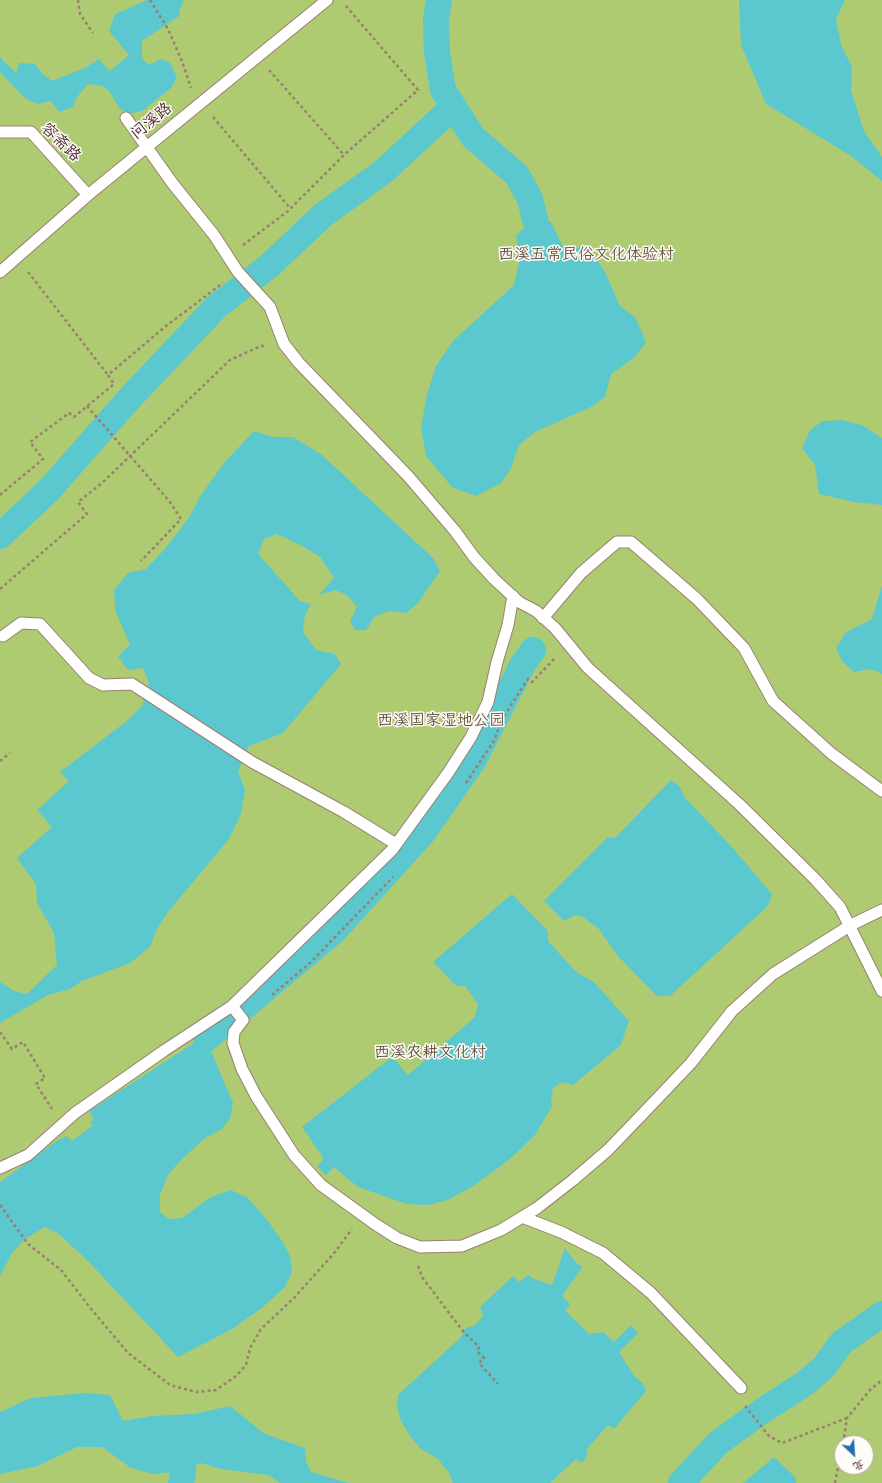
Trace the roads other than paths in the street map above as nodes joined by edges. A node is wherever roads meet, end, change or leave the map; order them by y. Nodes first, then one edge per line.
1 (327, 0) edge
2 (126, 118) dead end
3 (0, 132) edge
4 (146, 148) junction
5 (88, 195) junction
6 (0, 272) edge
7 (513, 596) junction
8 (543, 618) junction
9 (3, 636) dead end
10 (882, 791) edge
11 (396, 844) junction
12 (882, 910) edge
13 (850, 925) junction
14 (882, 991) edge
15 (232, 1006) junction
16 (0, 1168) edge
17 (522, 1217) junction
18 (741, 1388) dead end

1 - 4 lane, 问溪路
2 - 4 lane
3 - 5 lane, 容斋路
4 - 5 lane, 问溪路
4 - 7 lane
5 - 6 lane, 问溪路
7 - 8 lane
7 - 11 lane
8 - 10 lane
8 - 13 lane
9 - 11 lane
11 - 15 lane
12 - 13 lane
13 - 14 lane
13 - 17 lane
15 - 16 lane
15 - 17 lane
17 - 18 lane

